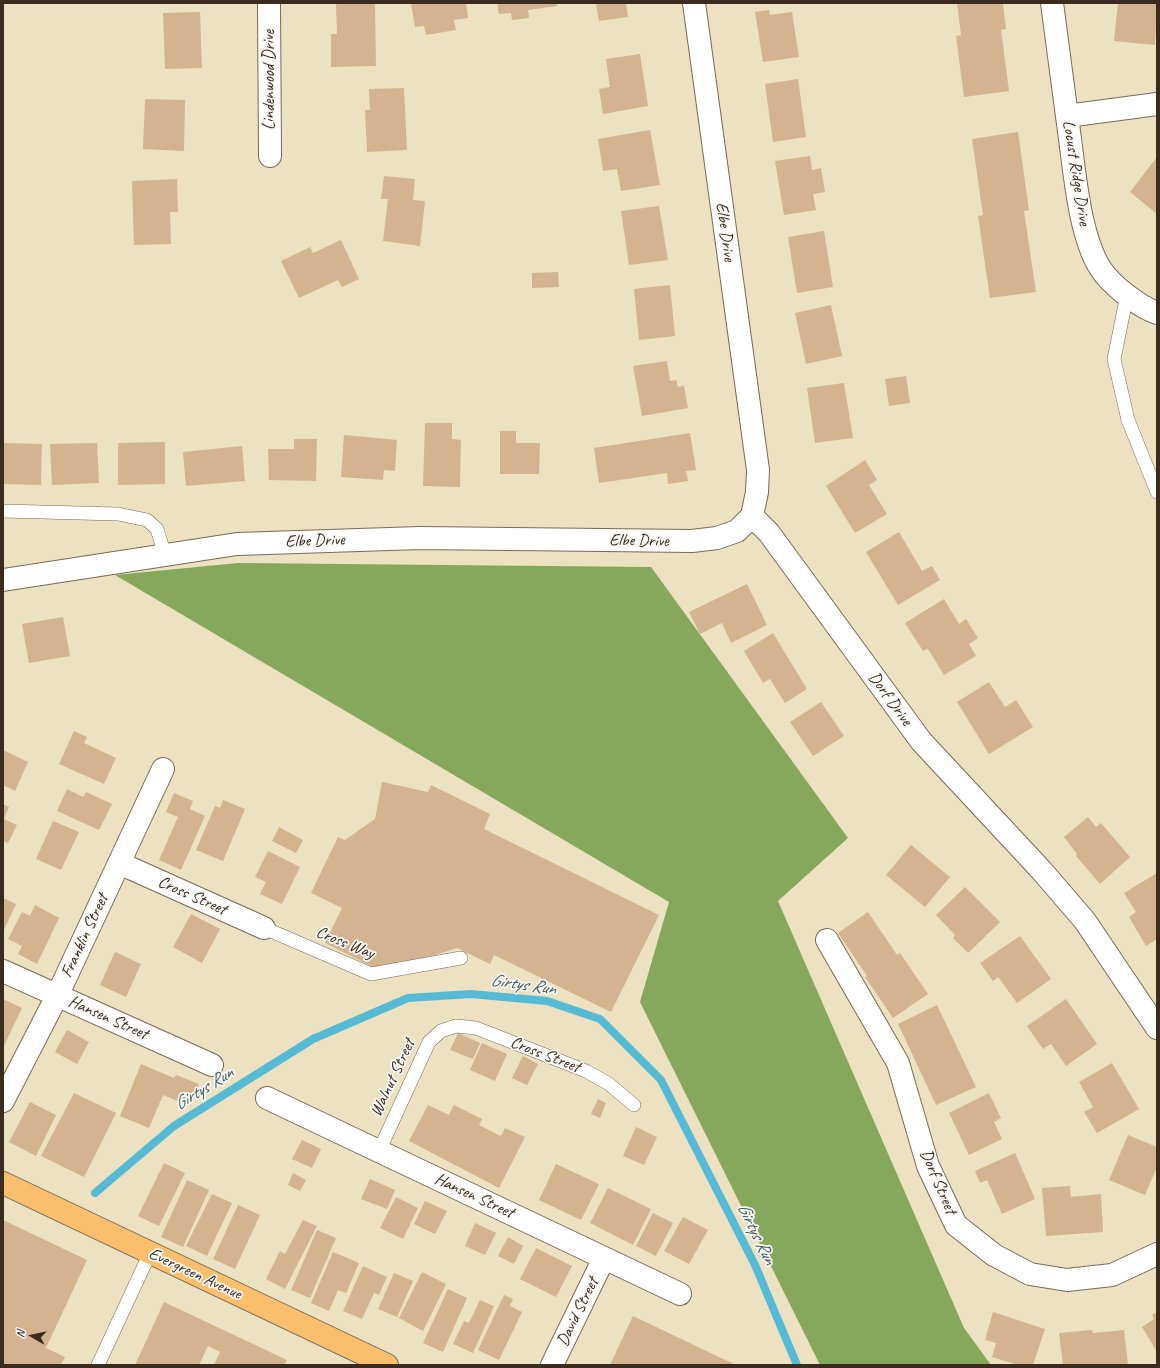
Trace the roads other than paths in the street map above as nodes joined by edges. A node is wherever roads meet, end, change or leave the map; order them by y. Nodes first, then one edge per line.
1 (269, 3) edge
2 (694, 3) edge
3 (1052, 3) edge
4 (1157, 104) edge
5 (1067, 116) junction
6 (270, 156) dead end
7 (1127, 295) junction
8 (1157, 313) edge
9 (1157, 492) edge
10 (3, 511) edge
11 (752, 516) junction
12 (165, 555) junction
13 (3, 580) edge
14 (163, 769) dead end
15 (119, 863) junction
16 (264, 928) joint
17 (827, 940) dead end
18 (461, 958) dead end
19 (3, 971) edge
20 (57, 996) junction
21 (1157, 1028) edge
22 (448, 1029) joint
23 (212, 1065) dead end
24 (267, 1098) dead end
25 (3, 1101) edge
26 (634, 1105) dead end
27 (379, 1151) junction
28 (3, 1183) edge
29 (150, 1253) junction
30 (1157, 1254) edge
31 (604, 1258) junction
32 (680, 1294) dead end
33 (98, 1365) edge
34 (387, 1365) edge
35 (553, 1365) edge

1 - 6 street, Lindenwood Drive
2 - 11 street, Elbe Drive
3 - 5 street, Locust Ridge Drive
4 - 5 street
5 - 7 street, Locust Ridge Drive
7 - 8 street, Locust Ridge Drive
7 - 9 lane
10 - 12 lane
11 - 12 street, Elbe Drive
11 - 21 street, Dorf Drive
12 - 13 street, Elbe Drive
14 - 15 street, Franklin Street
15 - 16 street, Cross Street
15 - 20 street, Franklin Street
16 - 18 lane, Cross Way
17 - 30 street, Dorf Street
19 - 20 street, Hansen Street
20 - 23 street, Hansen Street
20 - 25 street, Franklin Street
22 - 26 lane, Cross Street
22 - 27 lane, Walnut Street
24 - 27 street, Hansen Street
27 - 31 street, Hansen Street
28 - 29 main road, Evergreen Avenue
29 - 33 lane
29 - 34 main road, Evergreen Avenue
31 - 32 street, Hansen Street
31 - 35 street, David Street

